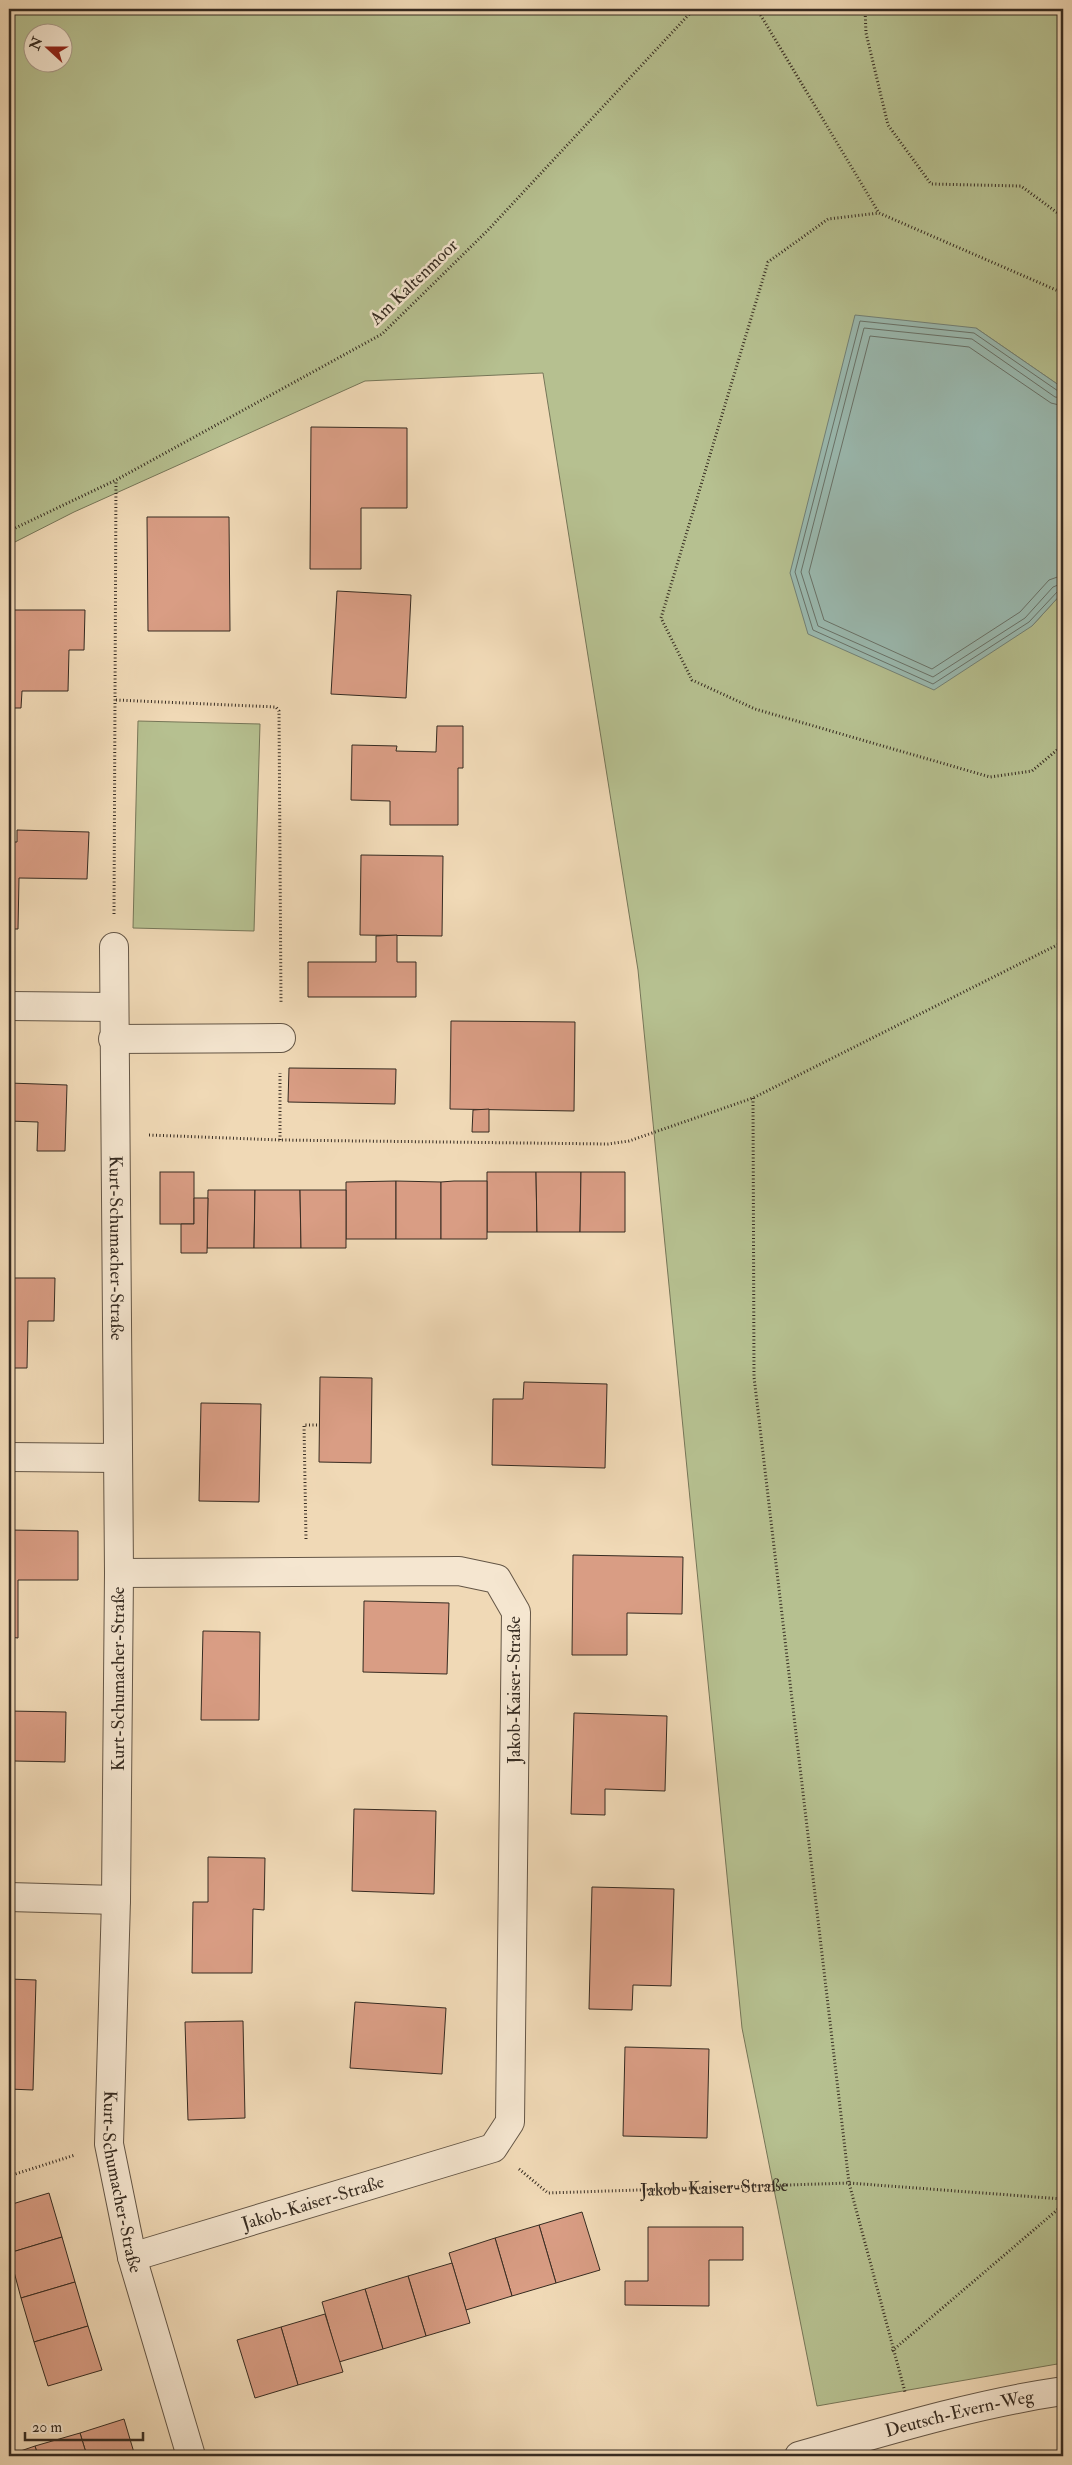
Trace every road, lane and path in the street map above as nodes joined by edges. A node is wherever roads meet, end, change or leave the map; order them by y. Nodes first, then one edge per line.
1 (694, 9) edge
2 (757, 9) edge
3 (865, 9) edge
4 (1047, 9) edge
5 (1063, 16) edge
6 (879, 213) junction
7 (1063, 218) edge
8 (1063, 293) edge
9 (116, 480) junction
10 (9, 531) edge
11 (116, 700) junction
12 (1063, 745) edge
13 (1063, 942) edge
14 (114, 947) joint
15 (9, 1006) edge
16 (114, 1007) junction
17 (113, 1038) junction
18 (281, 1038) junction
19 (754, 1098) junction
20 (116, 1134) junction
21 (280, 1140) junction
22 (319, 1425) dead end
23 (9, 1457) edge
24 (118, 1458) junction
25 (306, 1572) junction
26 (119, 1573) junction
27 (9, 1898) edge
28 (116, 1900) junction
29 (109, 2144) junction
30 (493, 2148) junction
31 (9, 2176) edge
32 (849, 2183) junction
33 (1063, 2198) edge
34 (1063, 2205) edge
35 (132, 2257) junction
36 (892, 2351) junction
37 (1063, 2391) edge
38 (914, 2423) junction
39 (191, 2456) edge
40 (799, 2456) edge

1 - 9 path, Am Kaltenmoor
2 - 6 path
3 - 7 path
4 - 5 path
6 - 8 path
6 - 12 path
9 - 10 path, Am Kaltenmoor
9 - 11 path
11 - 14 path
11 - 18 path
13 - 19 path
14 - 16 street, Kurt-Schumacher-Straße
15 - 16 street
16 - 17 street, Kurt-Schumacher-Straße
17 - 18 street
17 - 20 street, Kurt-Schumacher-Straße
18 - 21 path
19 - 21 path
19 - 32 path
20 - 21 path
20 - 24 street, Kurt-Schumacher-Straße
22 - 25 path
23 - 24 street
24 - 26 street, Kurt-Schumacher-Straße
25 - 26 street, Jakob-Kaiser-Straße
25 - 30 street, Jakob-Kaiser-Straße
26 - 28 street, Kurt-Schumacher-Straße
27 - 28 street
28 - 29 street, Kurt-Schumacher-Straße
29 - 31 path
29 - 35 street, Kurt-Schumacher-Straße
30 - 32 path, Jakob-Kaiser-Straße
30 - 35 street, Jakob-Kaiser-Straße
32 - 33 path, Jakob-Kaiser-Straße
32 - 36 path
34 - 36 path
35 - 39 street, Kurt-Schumacher-Straße
36 - 38 path
37 - 38 street, Deutsch-Evern-Weg
38 - 40 street, Deutsch-Evern-Weg

